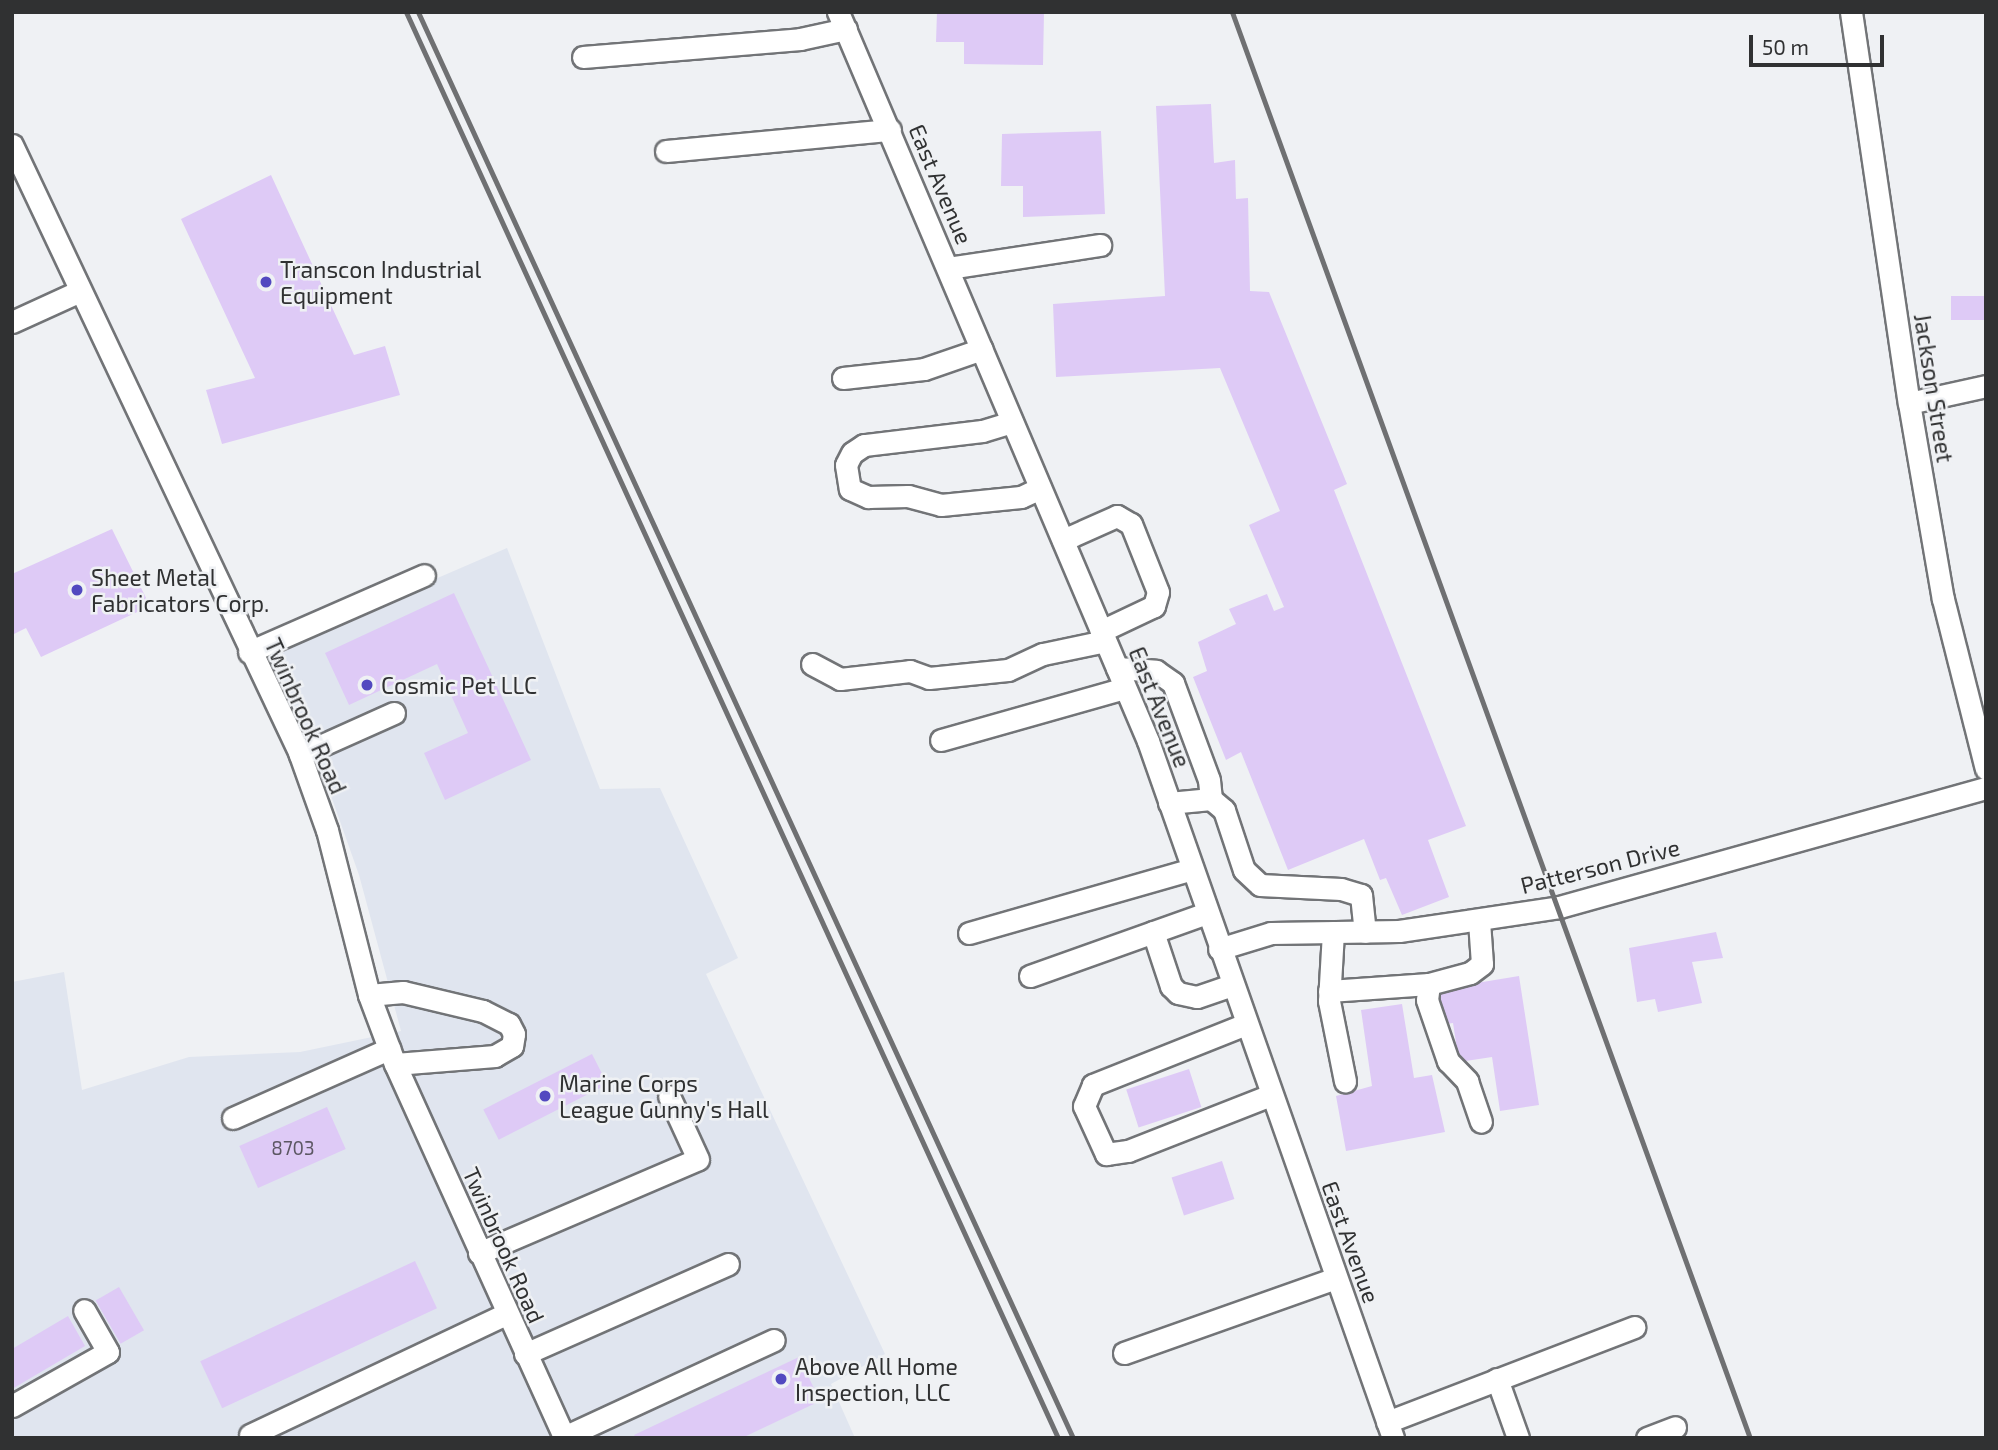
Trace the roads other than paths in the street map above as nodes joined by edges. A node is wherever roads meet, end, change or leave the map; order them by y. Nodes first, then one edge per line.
1 (1851, 12) edge
2 (842, 21) edge
3 (583, 57) dead end
4 (890, 130) junction
5 (12, 145) edge
6 (666, 151) dead end
7 (1100, 245) dead end
8 (948, 268) junction
9 (80, 291) junction
10 (12, 322) edge
11 (982, 349) junction
12 (843, 378) dead end
13 (1986, 386) edge
14 (1909, 403) junction
15 (1012, 422) junction
16 (1040, 488) junction
17 (1062, 540) junction
18 (424, 575) dead end
19 (1103, 636) junction
20 (249, 652) junction
21 (812, 664) dead end
22 (1121, 678) junction
23 (394, 713) dead end
24 (941, 740) dead end
25 (300, 755) junction
26 (1986, 769) edge
27 (1986, 788) edge
28 (1211, 799) junction
29 (1169, 803) junction
30 (1192, 869) junction
31 (1207, 914) junction
32 (1479, 921) junction
33 (1153, 932) junction
34 (1333, 932) junction
35 (1365, 932) junction
36 (969, 933) dead end
37 (1219, 949) junction
38 (1030, 976) dead end
39 (1429, 984) junction
40 (1232, 985) junction
41 (1329, 991) junction
42 (369, 995) junction
43 (1246, 1024) junction
44 (392, 1056) junction
45 (1345, 1081) dead end
46 (1271, 1095) junction
47 (669, 1096) dead end
48 (233, 1118) dead end
49 (1481, 1122) dead end
50 (479, 1253) junction
51 (728, 1264) dead end
52 (1336, 1278) junction
53 (84, 1310) dead end
54 (506, 1314) junction
55 (1634, 1327) dead end
56 (774, 1340) dead end
57 (1124, 1353) dead end
58 (525, 1354) junction
59 (1497, 1379) junction
60 (12, 1406) edge
61 (1675, 1427) dead end
62 (1390, 1430) edge
63 (250, 1436) dead end
64 (564, 1437) edge
65 (1518, 1438) edge
66 (1647, 1438) edge

1 - 14 street, Jackson Street
2 - 3 street
2 - 4 street, East Avenue
4 - 6 street
4 - 8 street, East Avenue
5 - 9 street, Twinbrook Road
7 - 8 street
8 - 11 street, East Avenue
9 - 10 street
9 - 20 street, Twinbrook Road
11 - 12 street
11 - 15 street, East Avenue
13 - 14 street
14 - 26 street, Jackson Street
15 - 16 street, East Avenue
15 - 16 street
16 - 17 street, East Avenue
17 - 19 street, East Avenue
17 - 19 street
18 - 20 street
19 - 21 street
19 - 22 street, East Avenue
20 - 25 street, Twinbrook Road
22 - 24 street
22 - 28 street
22 - 29 street, East Avenue
23 - 25 street
25 - 42 street, Twinbrook Road
27 - 32 street, Patterson Drive
28 - 29 street
28 - 35 street
29 - 30 street, East Avenue
30 - 31 street, East Avenue
30 - 36 street
31 - 33 street
31 - 37 street, East Avenue
32 - 35 street, Patterson Drive
32 - 39 street
33 - 38 street
33 - 40 street
34 - 35 street, Patterson Drive
34 - 37 street, Patterson Drive
34 - 41 street
37 - 40 street, East Avenue
39 - 41 street
39 - 49 street
40 - 43 street, East Avenue
41 - 45 street
42 - 44 street, Twinbrook Road
42 - 44 street
43 - 46 street, East Avenue
43 - 46 street
44 - 48 street
44 - 50 street, Twinbrook Road
46 - 52 street, East Avenue
47 - 50 street
50 - 54 street, Twinbrook Road
51 - 58 street
52 - 57 street
52 - 62 street, East Avenue
53 - 60 street
54 - 58 street, Twinbrook Road
54 - 63 street
55 - 59 street
56 - 64 street
58 - 64 street, Twinbrook Road
59 - 62 street
59 - 65 street
61 - 66 street

